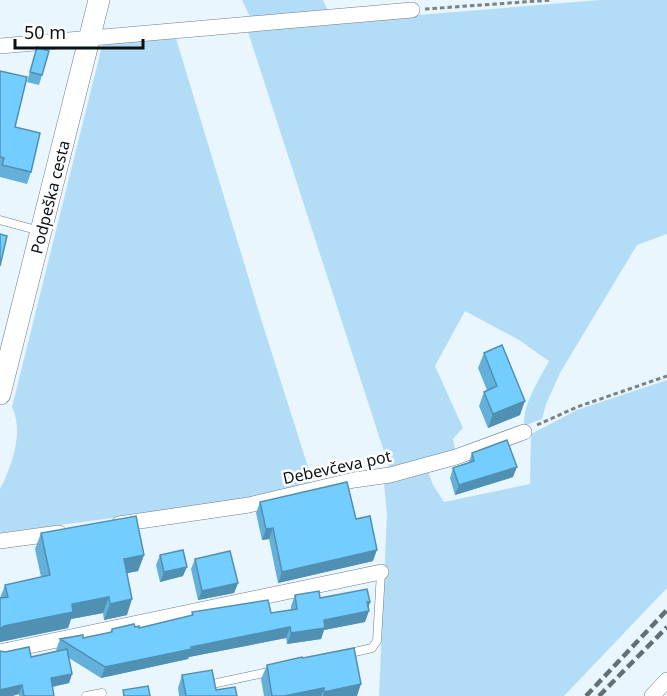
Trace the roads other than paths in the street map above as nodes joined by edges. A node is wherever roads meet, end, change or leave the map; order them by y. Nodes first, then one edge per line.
1 (99, 0) edge
2 (412, 10) road end
3 (90, 37) junction
4 (0, 46) edge
5 (0, 220) edge
6 (41, 231) junction
7 (3, 372) edge
8 (0, 394) edge
9 (524, 432) road end
10 (104, 526) edge
11 (69, 531) edge
12 (0, 541) edge
13 (381, 572) joint
14 (0, 652) edge
15 (332, 657) edge
16 (286, 668) edge
17 (667, 680) edge
18 (217, 683) edge
19 (102, 693) dead end
20 (86, 696) edge
21 (652, 696) edge

1 - 3 main road, Podpeška cesta
2 - 3 street
3 - 4 street
3 - 6 main road, Podpeška cesta
5 - 6 lane
6 - 7 main road, Podpeška cesta
7 - 8 main road, Podpeška cesta
9 - 10 street, Debevčeva pot
11 - 12 street
13 - 14 street
13 - 15 lane
16 - 18 lane
17 - 21 street
19 - 20 lane

